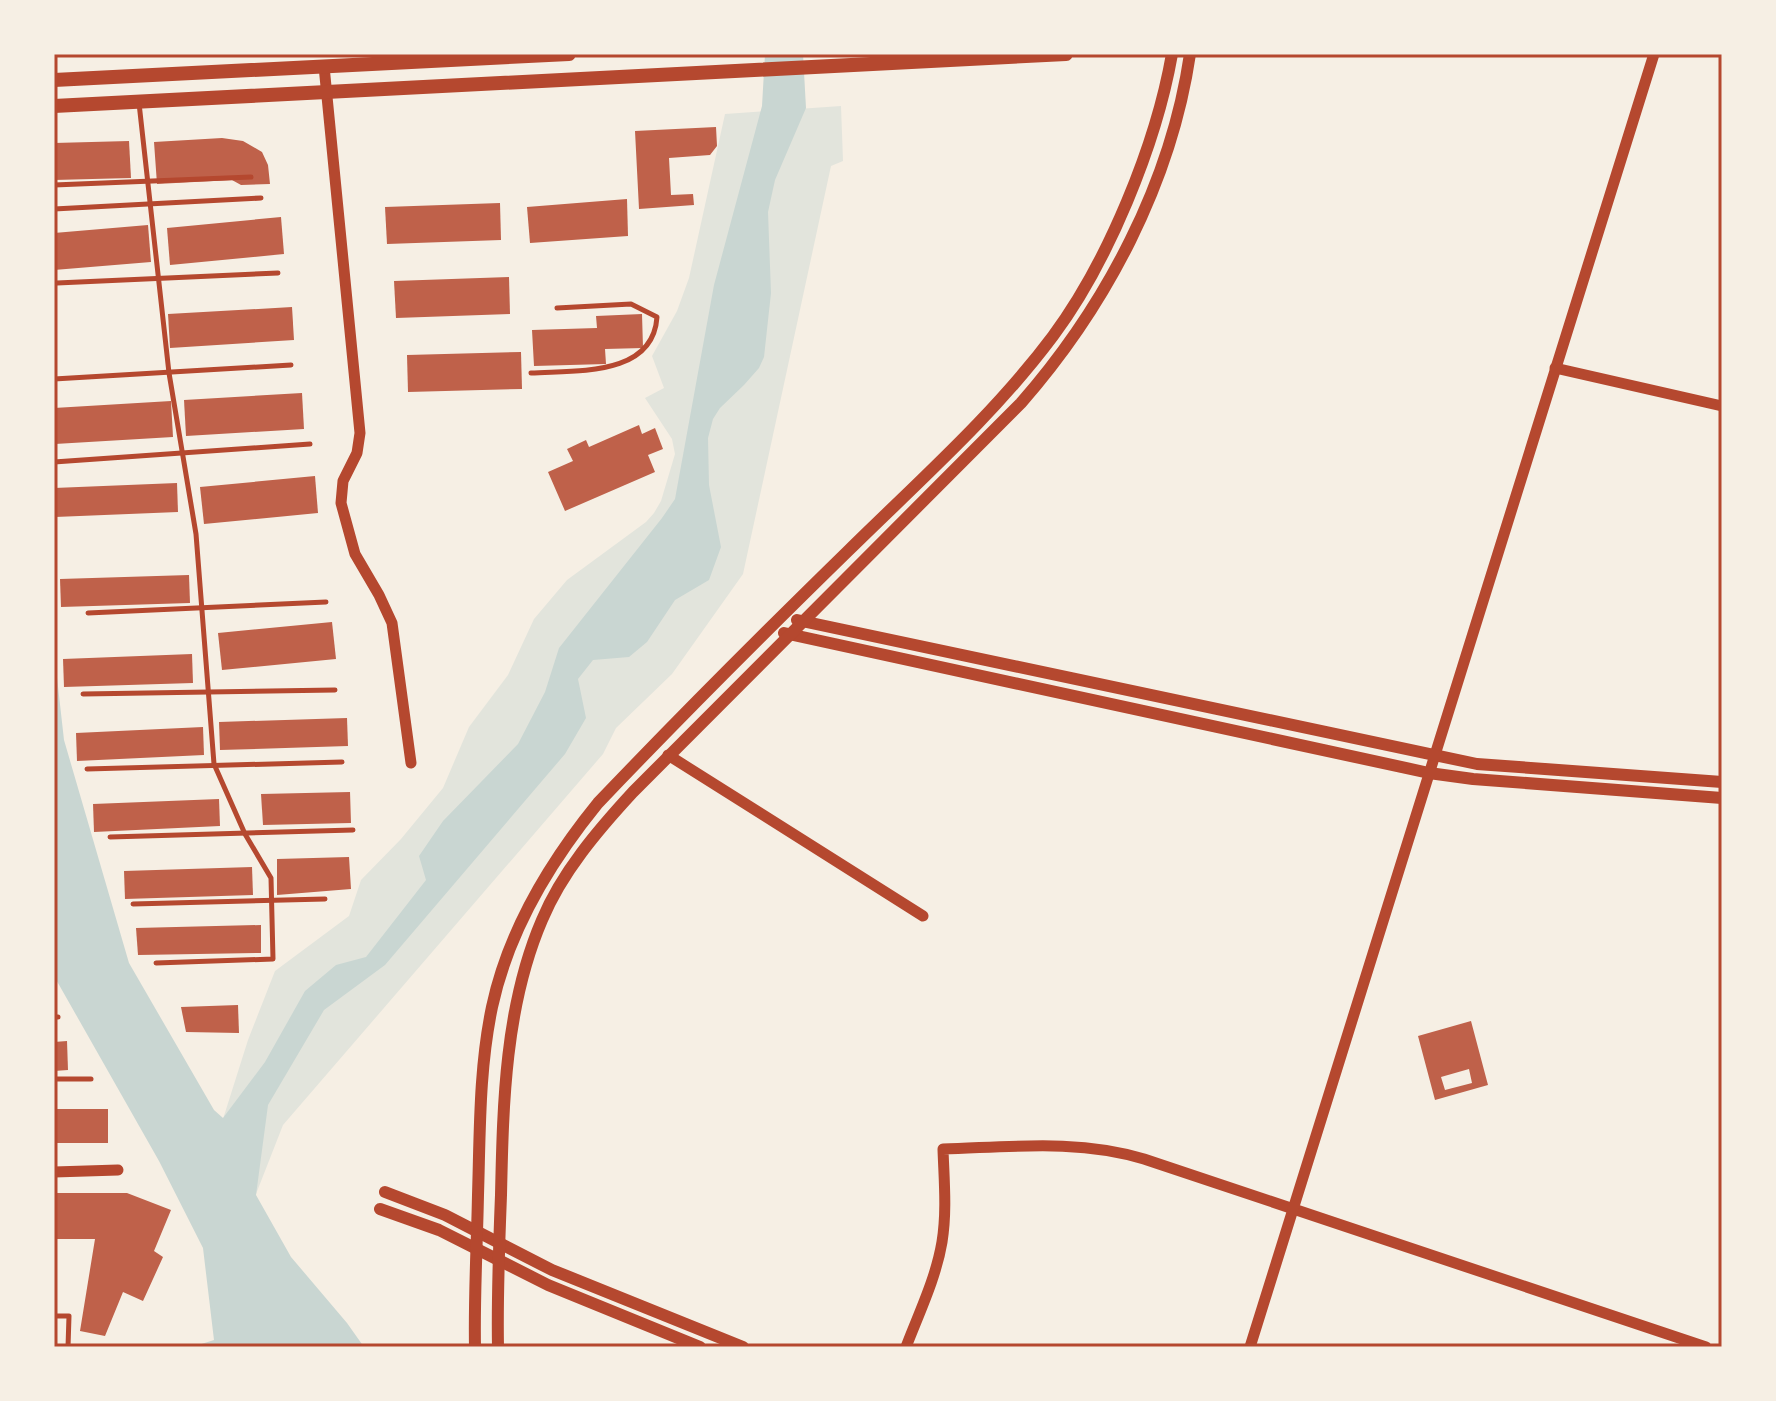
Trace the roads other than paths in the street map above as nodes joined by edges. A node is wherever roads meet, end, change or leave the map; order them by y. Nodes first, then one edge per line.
1 (569, 54) edge
2 (1066, 54) edge
3 (1172, 54) edge
4 (1190, 54) edge
5 (1654, 54) edge
6 (324, 66) junction
7 (54, 80) edge
8 (327, 93) junction
9 (139, 102) junction
10 (54, 106) edge
11 (251, 177) dead end
12 (148, 181) junction
13 (54, 185) edge
14 (261, 198) dead end
15 (151, 204) junction
16 (54, 209) edge
17 (278, 273) dead end
18 (160, 278) junction
19 (57, 283) dead end
20 (557, 308) dead end
21 (291, 365) dead end
22 (1555, 368) junction
23 (169, 373) junction
24 (531, 373) dead end
25 (54, 379) edge
26 (1722, 406) edge
27 (310, 444) dead end
28 (182, 455) junction
29 (54, 462) edge
30 (326, 602) dead end
31 (202, 608) junction
32 (88, 613) dead end
33 (782, 617) junction
34 (802, 621) junction
35 (769, 630) junction
36 (789, 634) junction
37 (335, 690) dead end
38 (209, 692) junction
39 (83, 694) dead end
40 (668, 755) junction
41 (1434, 756) junction
42 (342, 762) dead end
43 (411, 763) dead end
44 (214, 764) junction
45 (87, 769) dead end
46 (1429, 773) junction
47 (1722, 782) edge
48 (1722, 798) edge
49 (353, 830) dead end
50 (245, 834) junction
51 (110, 837) dead end
52 (325, 899) dead end
53 (272, 900) junction
54 (133, 904) dead end
55 (923, 916) dead end
56 (156, 963) dead end
57 (54, 1079) edge
58 (91, 1079) dead end
59 (118, 1170) dead end
60 (54, 1172) edge
61 (385, 1192) dead end
62 (380, 1209) dead end
63 (1293, 1210) junction
64 (477, 1232) junction
65 (499, 1244) junction
66 (476, 1248) junction
67 (499, 1259) junction
68 (54, 1316) edge
69 (68, 1347) edge
70 (475, 1347) edge
71 (498, 1347) edge
72 (700, 1347) edge
73 (743, 1347) edge
74 (906, 1347) edge
75 (1250, 1347) edge
76 (1706, 1347) edge

1 - 6 main road
2 - 8 main road
3 - 33 main road
4 - 34 main road
5 - 22 street
6 - 7 main road
6 - 8 street
8 - 9 main road
8 - 43 street
9 - 10 main road
9 - 12 lane
11 - 12 lane
12 - 13 lane
12 - 15 lane
14 - 15 lane
15 - 16 lane
15 - 18 lane
17 - 18 lane
18 - 19 lane
18 - 23 lane
20 - 24 lane
21 - 23 lane
22 - 26 street
22 - 41 street
23 - 25 lane
23 - 28 lane
27 - 28 lane
28 - 29 lane
28 - 31 lane
30 - 31 lane
31 - 32 lane
31 - 38 lane
33 - 34 main road
33 - 35 main road
34 - 36 main road
34 - 41 main road
35 - 36 main road
35 - 64 main road
36 - 40 main road
36 - 46 main road
37 - 38 lane
38 - 39 lane
38 - 44 lane
40 - 55 street
40 - 65 main road
41 - 46 street
41 - 47 main road
42 - 44 lane
44 - 45 lane
44 - 50 lane
46 - 48 main road
46 - 63 street
49 - 50 lane
50 - 51 lane
50 - 53 lane
52 - 53 lane
53 - 54 lane
53 - 56 lane
57 - 58 lane
59 - 60 street
61 - 64 main road
62 - 66 main road
63 - 74 street
63 - 75 street
63 - 76 street
64 - 65 main road
64 - 66 main road
65 - 67 main road
65 - 73 main road
66 - 67 main road
66 - 70 main road
67 - 71 main road
67 - 72 main road
68 - 69 lane

